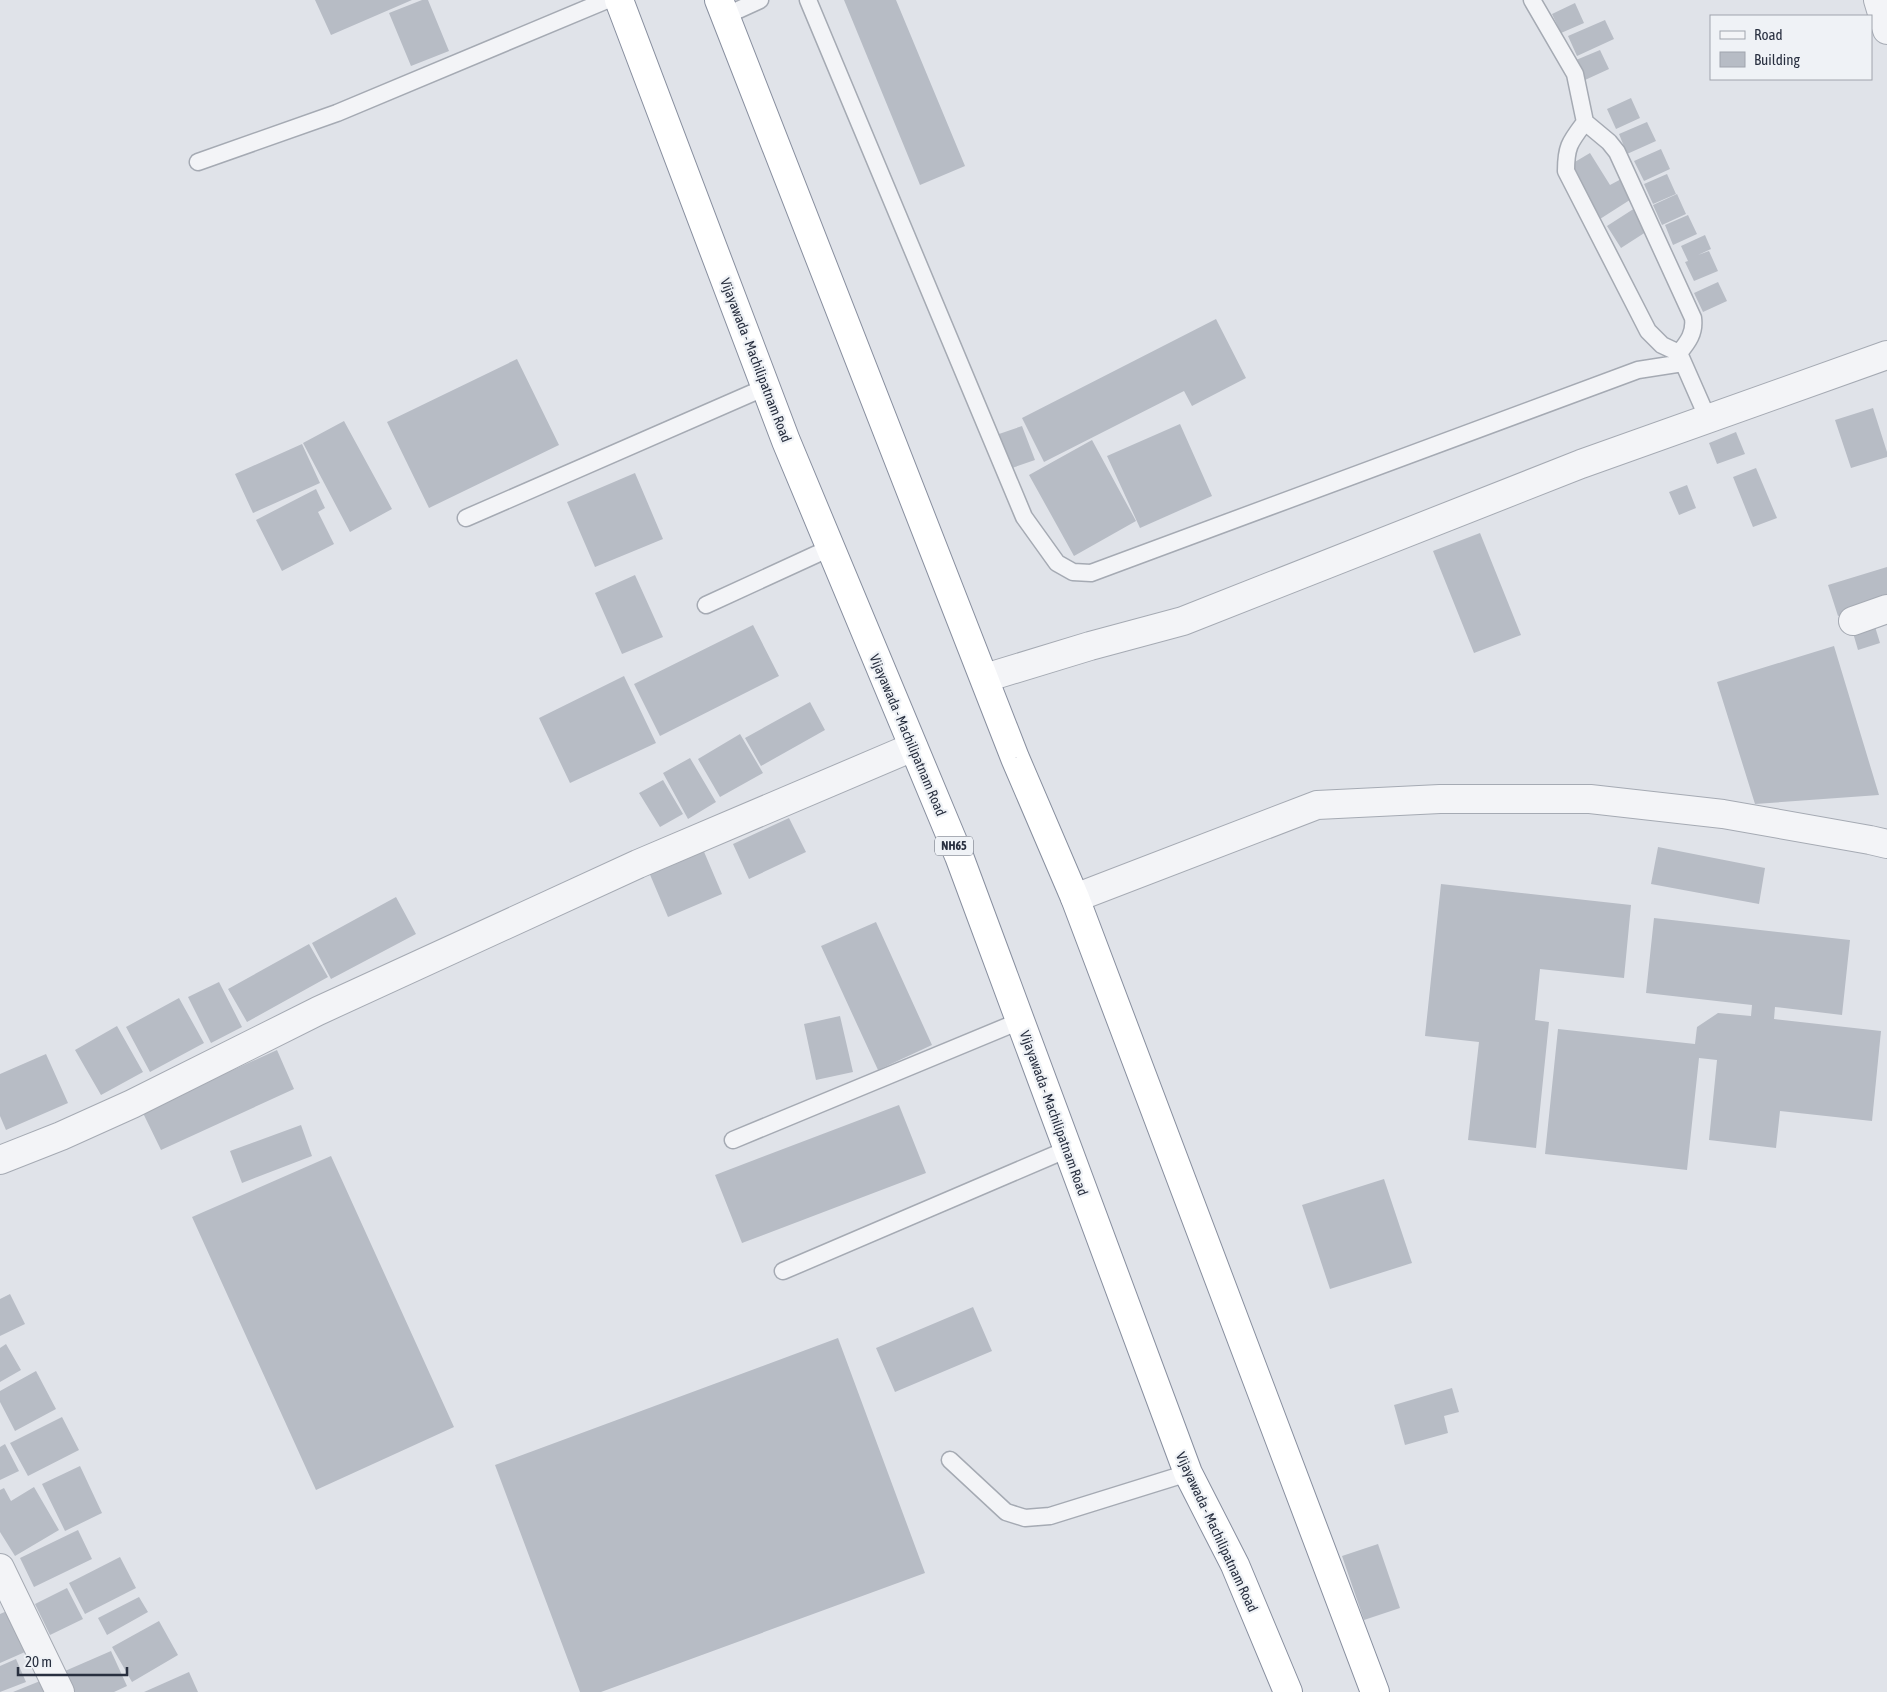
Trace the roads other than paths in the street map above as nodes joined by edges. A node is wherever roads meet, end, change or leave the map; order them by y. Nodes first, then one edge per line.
1 (607, 0) edge
2 (620, 0) edge
3 (760, 0) edge
4 (808, 0) edge
5 (1532, 0) edge
6 (1878, 0) edge
7 (722, 8) edge
8 (1887, 30) edge
9 (1585, 122) junction
10 (198, 162) dead end
11 (1887, 355) edge
12 (1681, 358) junction
13 (766, 387) junction
14 (1708, 418) junction
15 (466, 518) dead end
16 (830, 548) junction
17 (706, 605) dead end
18 (1887, 609) edge
19 (1853, 621) dead end
20 (985, 678) junction
21 (913, 747) junction
22 (1887, 844) edge
23 (1075, 898) junction
24 (1020, 1021) junction
25 (732, 1140) dead end
26 (1068, 1149) junction
27 (0, 1160) edge
28 (783, 1271) dead end
29 (950, 1460) dead end
30 (1188, 1473) junction
31 (0, 1568) edge
32 (60, 1692) edge
33 (1288, 1692) edge
34 (1375, 1692) edge

1 - 10 lane
2 - 13 highway, Vijayawada - Machilipatnam Road / NH65
3 - 7 lane
4 - 12 lane
5 - 9 lane
6 - 8 street
7 - 20 highway
9 - 12 lane
9 - 12 lane
11 - 14 street
12 - 14 lane
13 - 15 lane
13 - 16 highway, Vijayawada - Machilipatnam Road / NH65
14 - 20 street
16 - 17 lane
16 - 21 highway, Vijayawada - Machilipatnam Road / NH65
18 - 19 street
20 - 23 highway
21 - 24 highway, Vijayawada - Machilipatnam Road / NH65
21 - 27 street
22 - 23 street
23 - 34 highway
24 - 25 lane
24 - 26 highway, Vijayawada - Machilipatnam Road / NH65
26 - 28 lane
26 - 30 highway, Vijayawada - Machilipatnam Road / NH65
29 - 30 lane
30 - 33 highway, Vijayawada - Machilipatnam Road / NH65
31 - 32 street

